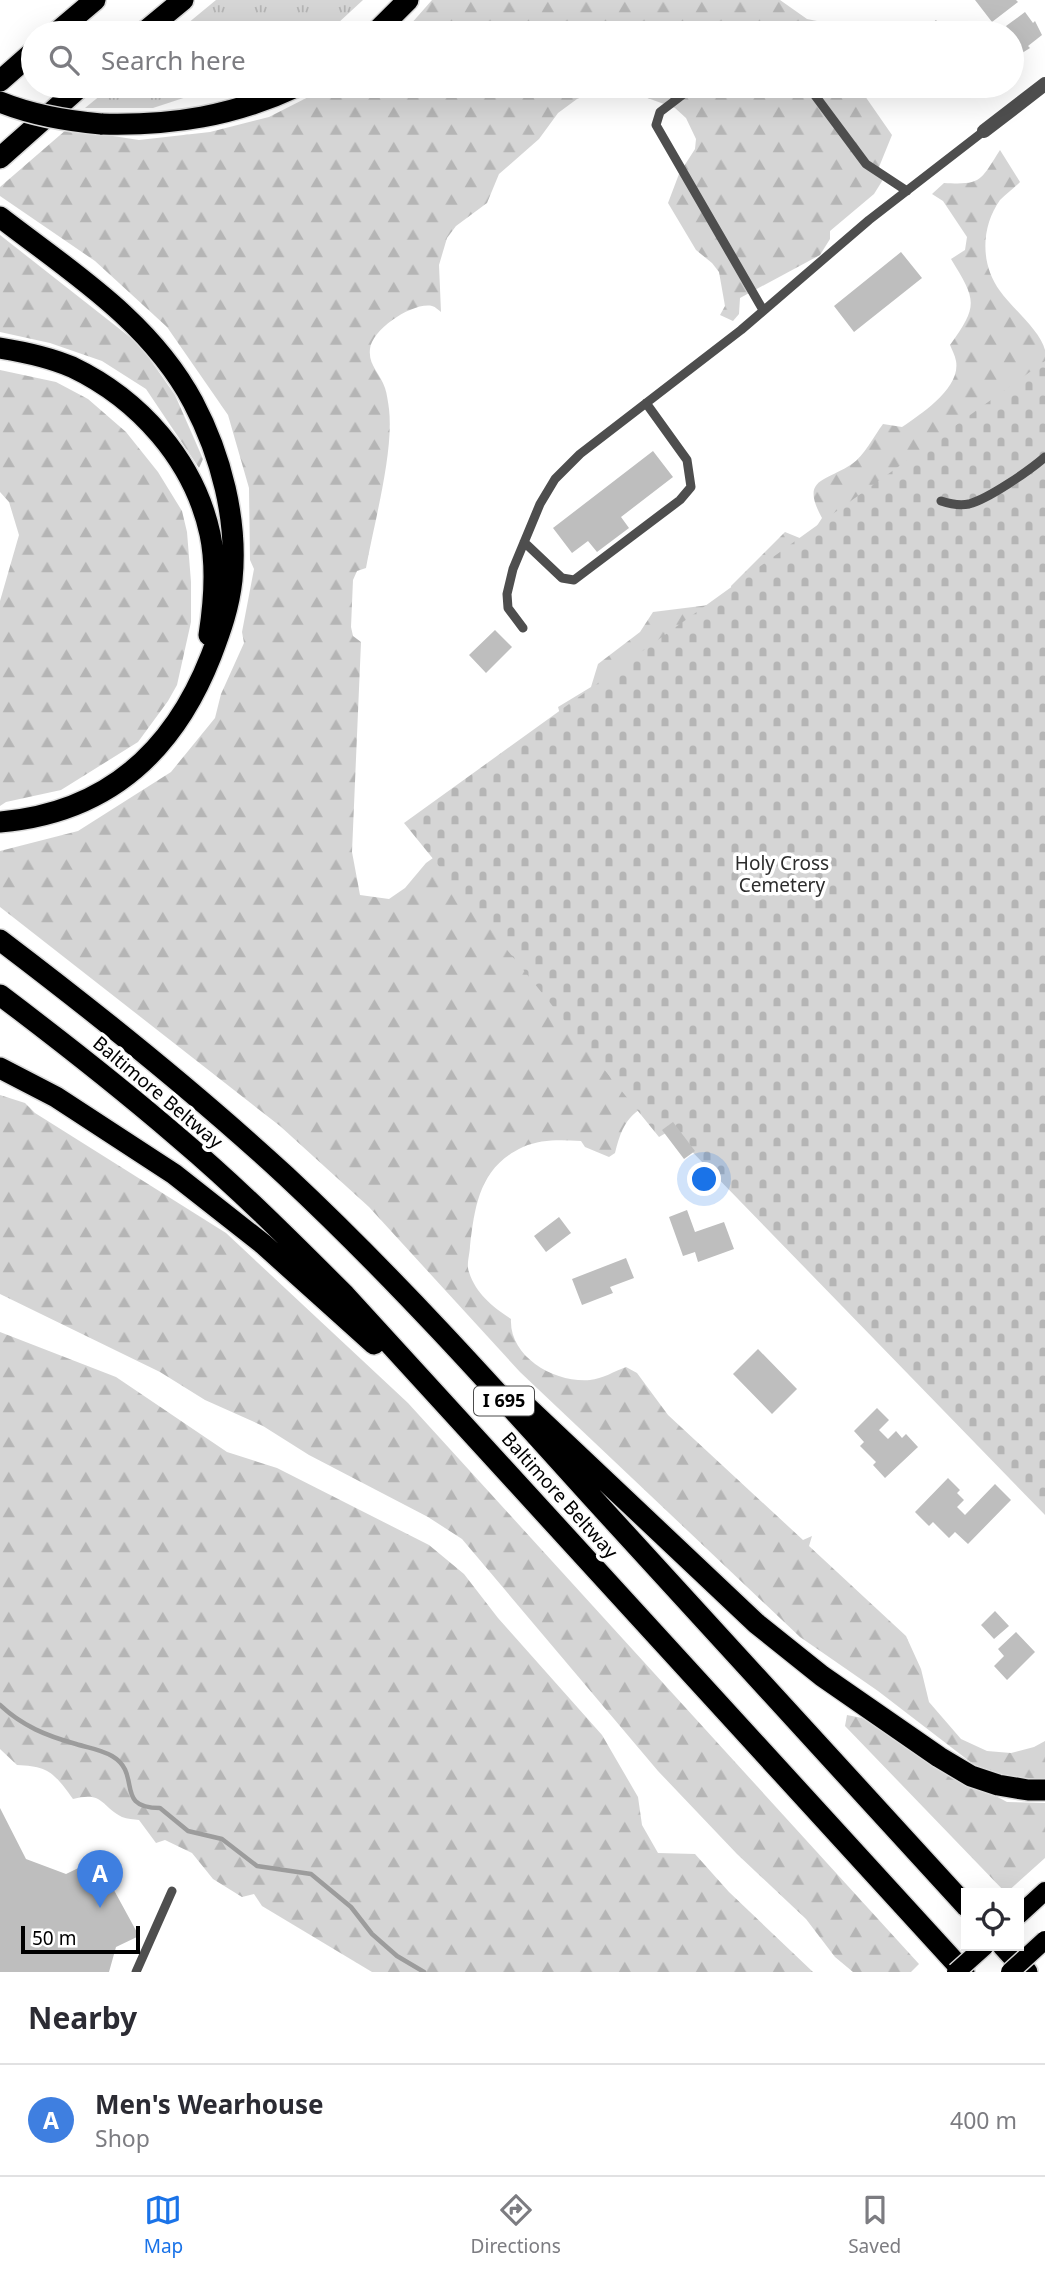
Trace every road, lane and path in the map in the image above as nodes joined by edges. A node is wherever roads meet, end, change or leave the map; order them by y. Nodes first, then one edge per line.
1 (95, 0) edge
2 (183, 0) edge
3 (408, 0) edge
4 (70, 21) edge
5 (158, 21) edge
6 (387, 21) edge
7 (21, 62) edge
8 (0, 80) edge
9 (1045, 85) edge
10 (68, 98) edge
11 (271, 98) edge
12 (679, 98) edge
13 (817, 98) edge
14 (0, 102) edge
15 (984, 131) joint
16 (0, 158) edge
17 (907, 191) junction
18 (0, 217) edge
19 (763, 310) junction
20 (0, 348) edge
21 (646, 403) junction
22 (1045, 457) edge
23 (941, 501) dead end
24 (524, 542) junction
25 (523, 628) dead end
26 (201, 681) junction
27 (0, 822) edge
28 (0, 940) edge
29 (0, 995) edge
30 (0, 1068) edge
31 (406, 1296) junction
32 (460, 1419) junction
33 (1045, 1790) edge
34 (172, 1891) dead end
35 (1041, 1895) edge
36 (961, 1901) edge
37 (901, 1904) junction
38 (1024, 1910) edge
39 (1045, 1940) edge
40 (979, 1951) edge
41 (1008, 1951) edge
42 (136, 1972) edge
43 (955, 1972) edge
44 (964, 1972) edge
45 (1010, 1972) edge
46 (1027, 1972) edge

1 - 4 highway
2 - 5 highway
3 - 6 highway
7 - 8 highway
9 - 15 street
10 - 16 highway
11 - 14 highway, bridge
12 - 19 lane
13 - 17 lane
15 - 17 lane
17 - 19 lane
18 - 26 highway
19 - 21 lane
20 - 26 highway
21 - 24 lane
21 - 24 lane
22 - 23 lane
24 - 25 lane
26 - 27 highway
28 - 31 highway, Baltimore Beltway / I 695
29 - 32 highway, Baltimore Beltway / I 695
30 - 32 highway
31 - 33 highway
31 - 36 highway, Baltimore Beltway / I 695
32 - 37 highway, Baltimore Beltway / I 695
34 - 42 lane
35 - 38 main road
37 - 43 highway
37 - 44 highway, Baltimore Beltway / I 695
39 - 45 main road, bridge
40 - 43 main road, bridge
41 - 46 highway

